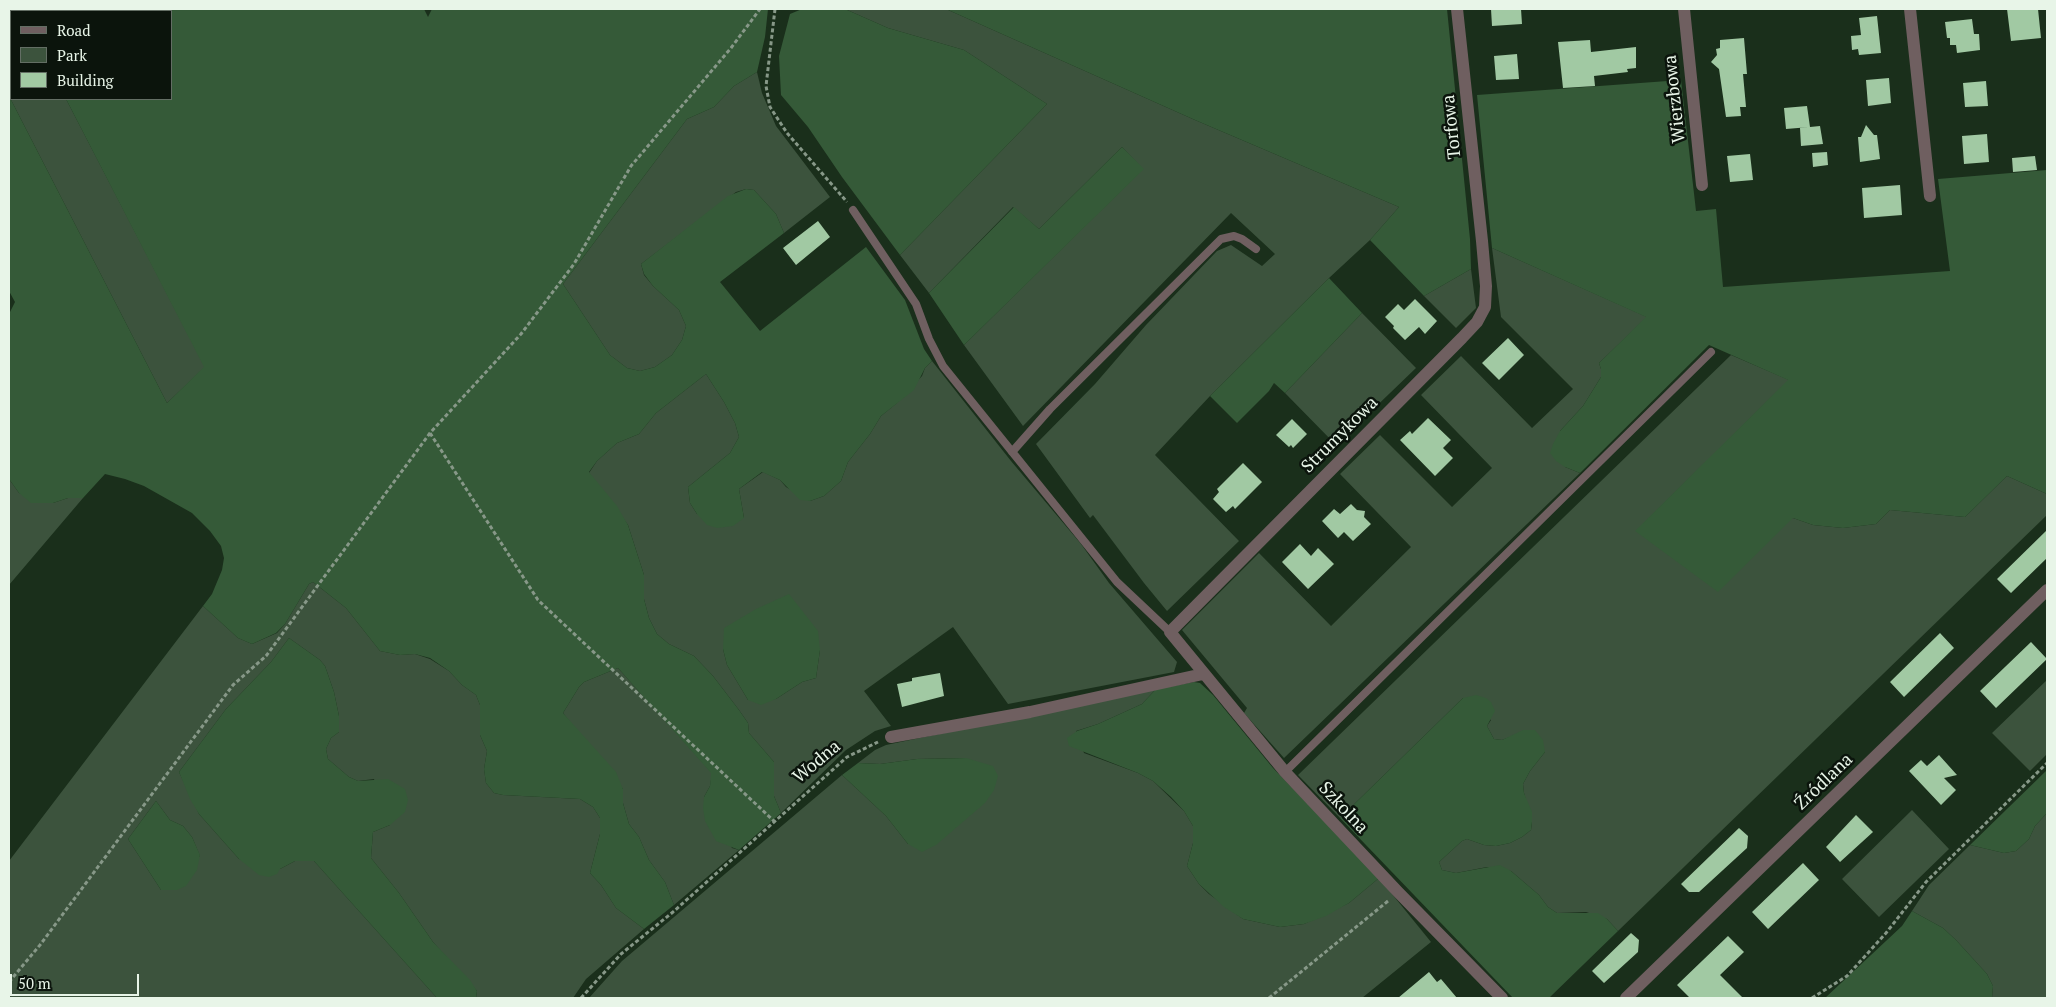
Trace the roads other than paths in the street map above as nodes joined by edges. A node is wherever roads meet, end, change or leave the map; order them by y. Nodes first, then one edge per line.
1 (1457, 9) edge
2 (1684, 9) edge
3 (1910, 9) edge
4 (1702, 185) dead end
5 (1930, 196) dead end
6 (853, 210) road end
7 (1482, 241) joint
8 (1256, 249) dead end
9 (1711, 352) dead end
10 (1012, 452) junction
11 (2047, 590) edge
12 (1170, 632) junction
13 (1204, 674) junction
14 (891, 737) road end
15 (1285, 772) junction
16 (1502, 998) edge
17 (1626, 998) edge

1 - 7 street, Torfowa
2 - 4 street, Wierzbowa
3 - 5 street
6 - 10 lane
7 - 12 street, Strumykowa
8 - 10 lane
9 - 15 lane
10 - 12 lane
11 - 17 street, Źródlana
12 - 13 street, Szkolna
13 - 14 street
13 - 15 street, Szkolna
15 - 16 street, Szkolna

